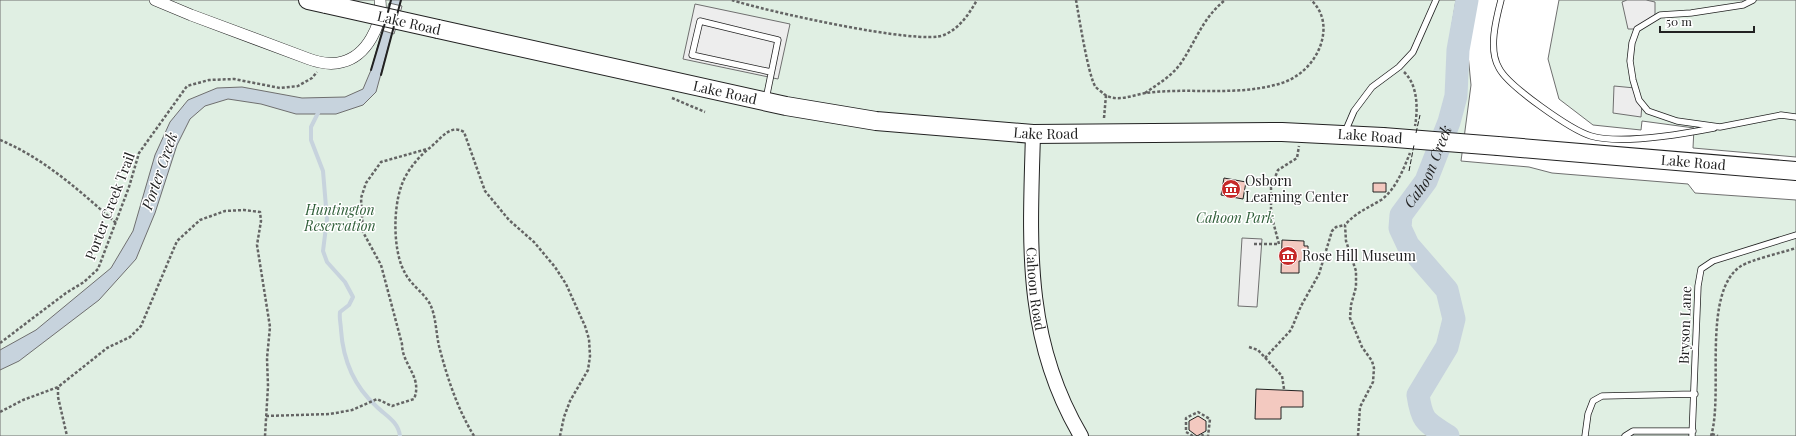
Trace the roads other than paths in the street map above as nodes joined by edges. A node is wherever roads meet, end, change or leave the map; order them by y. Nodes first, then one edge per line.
1 (155, 0) edge
2 (308, 0) edge
3 (380, 0) edge
4 (1436, 0) edge
5 (1501, 0) edge
6 (1753, 0) edge
7 (771, 72) junction
8 (766, 102) junction
9 (1796, 117) edge
10 (1720, 127) junction
11 (1032, 134) junction
12 (1344, 134) junction
13 (1796, 172) edge
14 (1796, 236) edge
15 (1695, 394) junction
16 (1693, 433) edge
17 (1080, 436) edge
18 (1585, 436) edge
19 (1625, 436) edge

1 - 3 street
2 - 8 main road, Lake Road, bridge
4 - 12 lane
5 - 10 lane
6 - 10 lane
7 - 7 lane
7 - 8 lane
8 - 11 main road, Lake Road
9 - 10 lane
11 - 12 main road, Lake Road
11 - 17 street, Cahoon Road
12 - 13 main road, Lake Road, bridge
14 - 15 lane, Bryson Lane
15 - 16 lane, Bryson Lane
15 - 18 lane
16 - 19 lane

